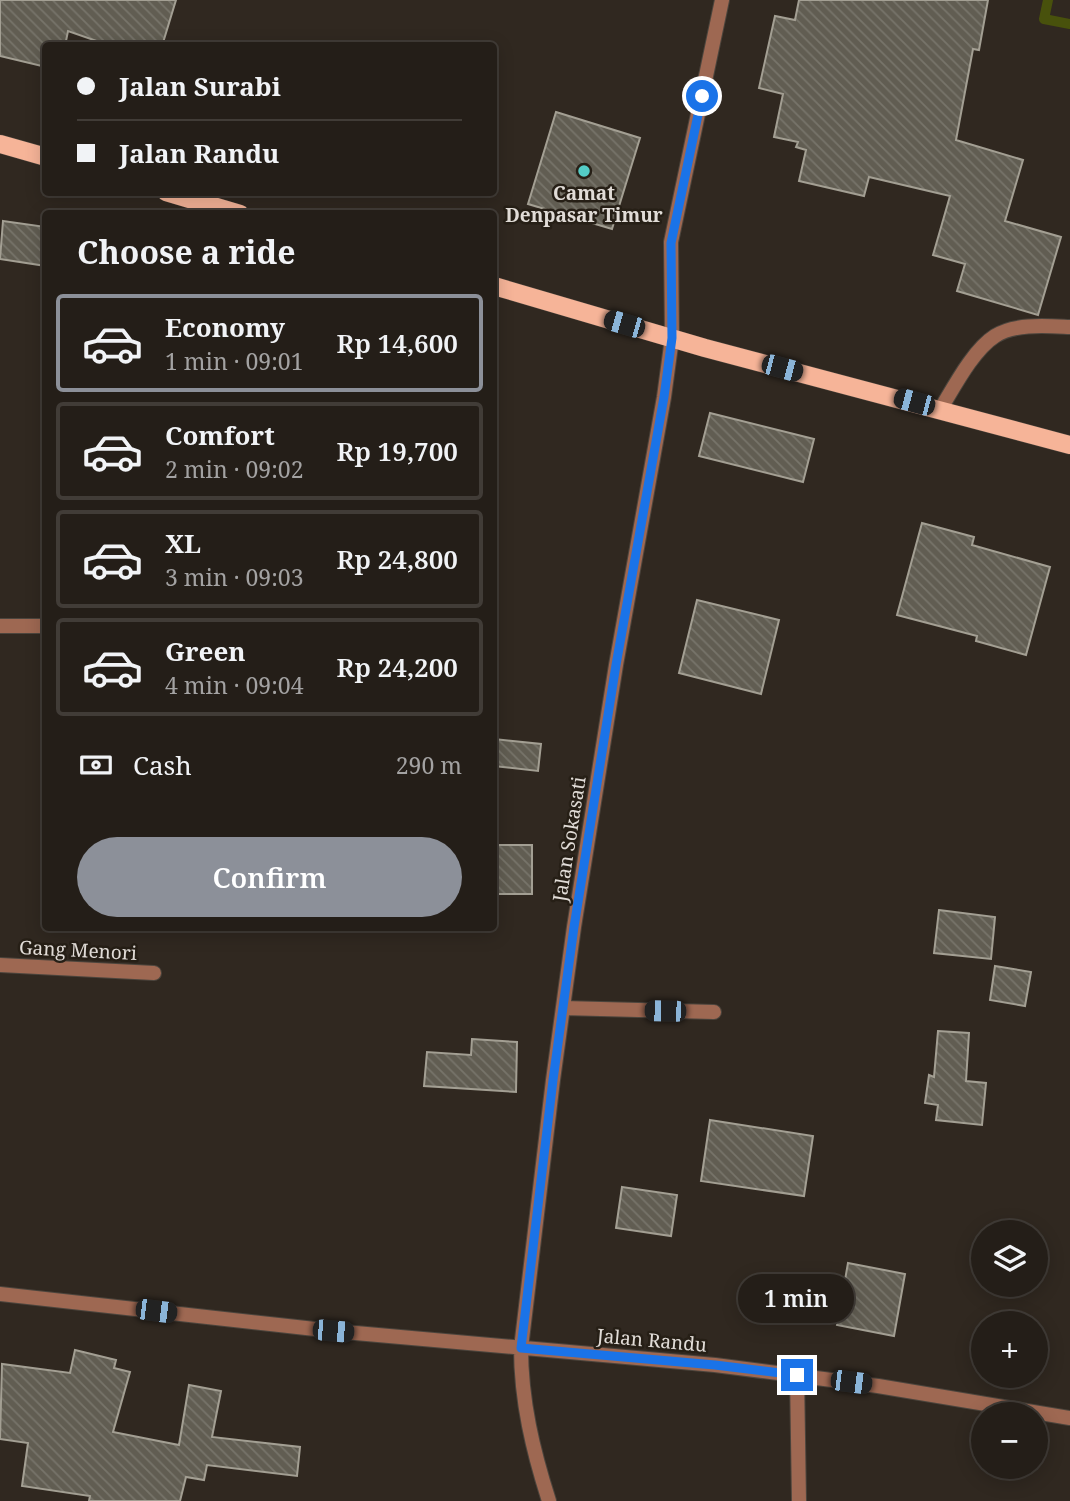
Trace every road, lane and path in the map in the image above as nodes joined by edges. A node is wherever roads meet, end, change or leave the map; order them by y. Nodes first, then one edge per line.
1 (722, 0) edge
2 (0, 144) edge
3 (42, 156) edge
4 (179, 196) edge
5 (227, 210) edge
6 (497, 287) edge
7 (1070, 327) edge
8 (672, 338) junction
9 (940, 410) junction
10 (1070, 445) edge
11 (0, 625) edge
12 (42, 626) edge
13 (0, 965) edge
14 (154, 972) dead end
15 (563, 1008) junction
16 (714, 1012) dead end
17 (0, 1294) edge
18 (521, 1348) junction
19 (797, 1375) junction
20 (1070, 1418) edge
21 (548, 1501) edge
22 (799, 1501) edge

1 - 8 street, Jalan Sokasati
2 - 3 main road
4 - 5 main road
6 - 8 main road
7 - 9 street
8 - 9 main road
8 - 15 street, Jalan Sokasati
9 - 10 main road
11 - 12 street
13 - 14 street, Gang Menori
15 - 16 street
15 - 18 street, Jalan Sokasati
17 - 18 street
18 - 19 street, Jalan Randu
18 - 21 street, Jalan Sokasati
19 - 20 street, Jalan Randu
19 - 22 street

